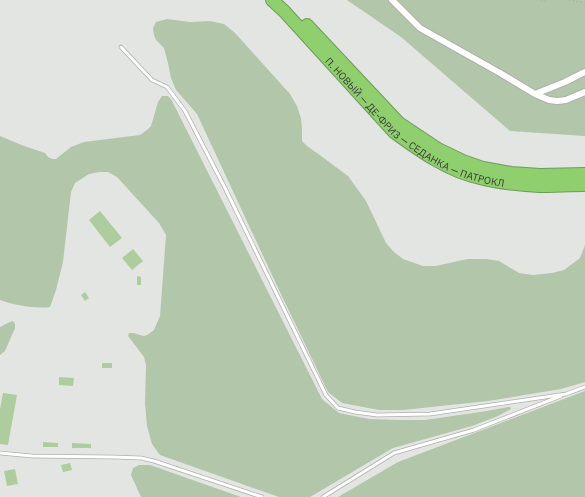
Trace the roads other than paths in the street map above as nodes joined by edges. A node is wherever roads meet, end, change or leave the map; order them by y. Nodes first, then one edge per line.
1 (272, 0) edge
2 (284, 0) edge
3 (392, 0) edge
4 (121, 47) dead end
5 (585, 72) edge
6 (585, 92) edge
7 (535, 94) junction
8 (585, 174) edge
9 (585, 185) edge
10 (585, 387) edge
11 (566, 394) junction
12 (0, 453) edge
13 (262, 497) edge
14 (323, 497) edge

1 - 9 highway, П. НОВЫЙ — ДЕ-ФРИЗ — СЕДАНКА — ПАТРОКЛ
2 - 8 highway, П. НОВЫЙ — ДЕ-ФРИЗ — СЕДАНКА — ПАТРОКЛ
3 - 7 street
4 - 11 lane
5 - 7 street
6 - 7 street
10 - 11 lane
11 - 14 lane
12 - 13 lane

